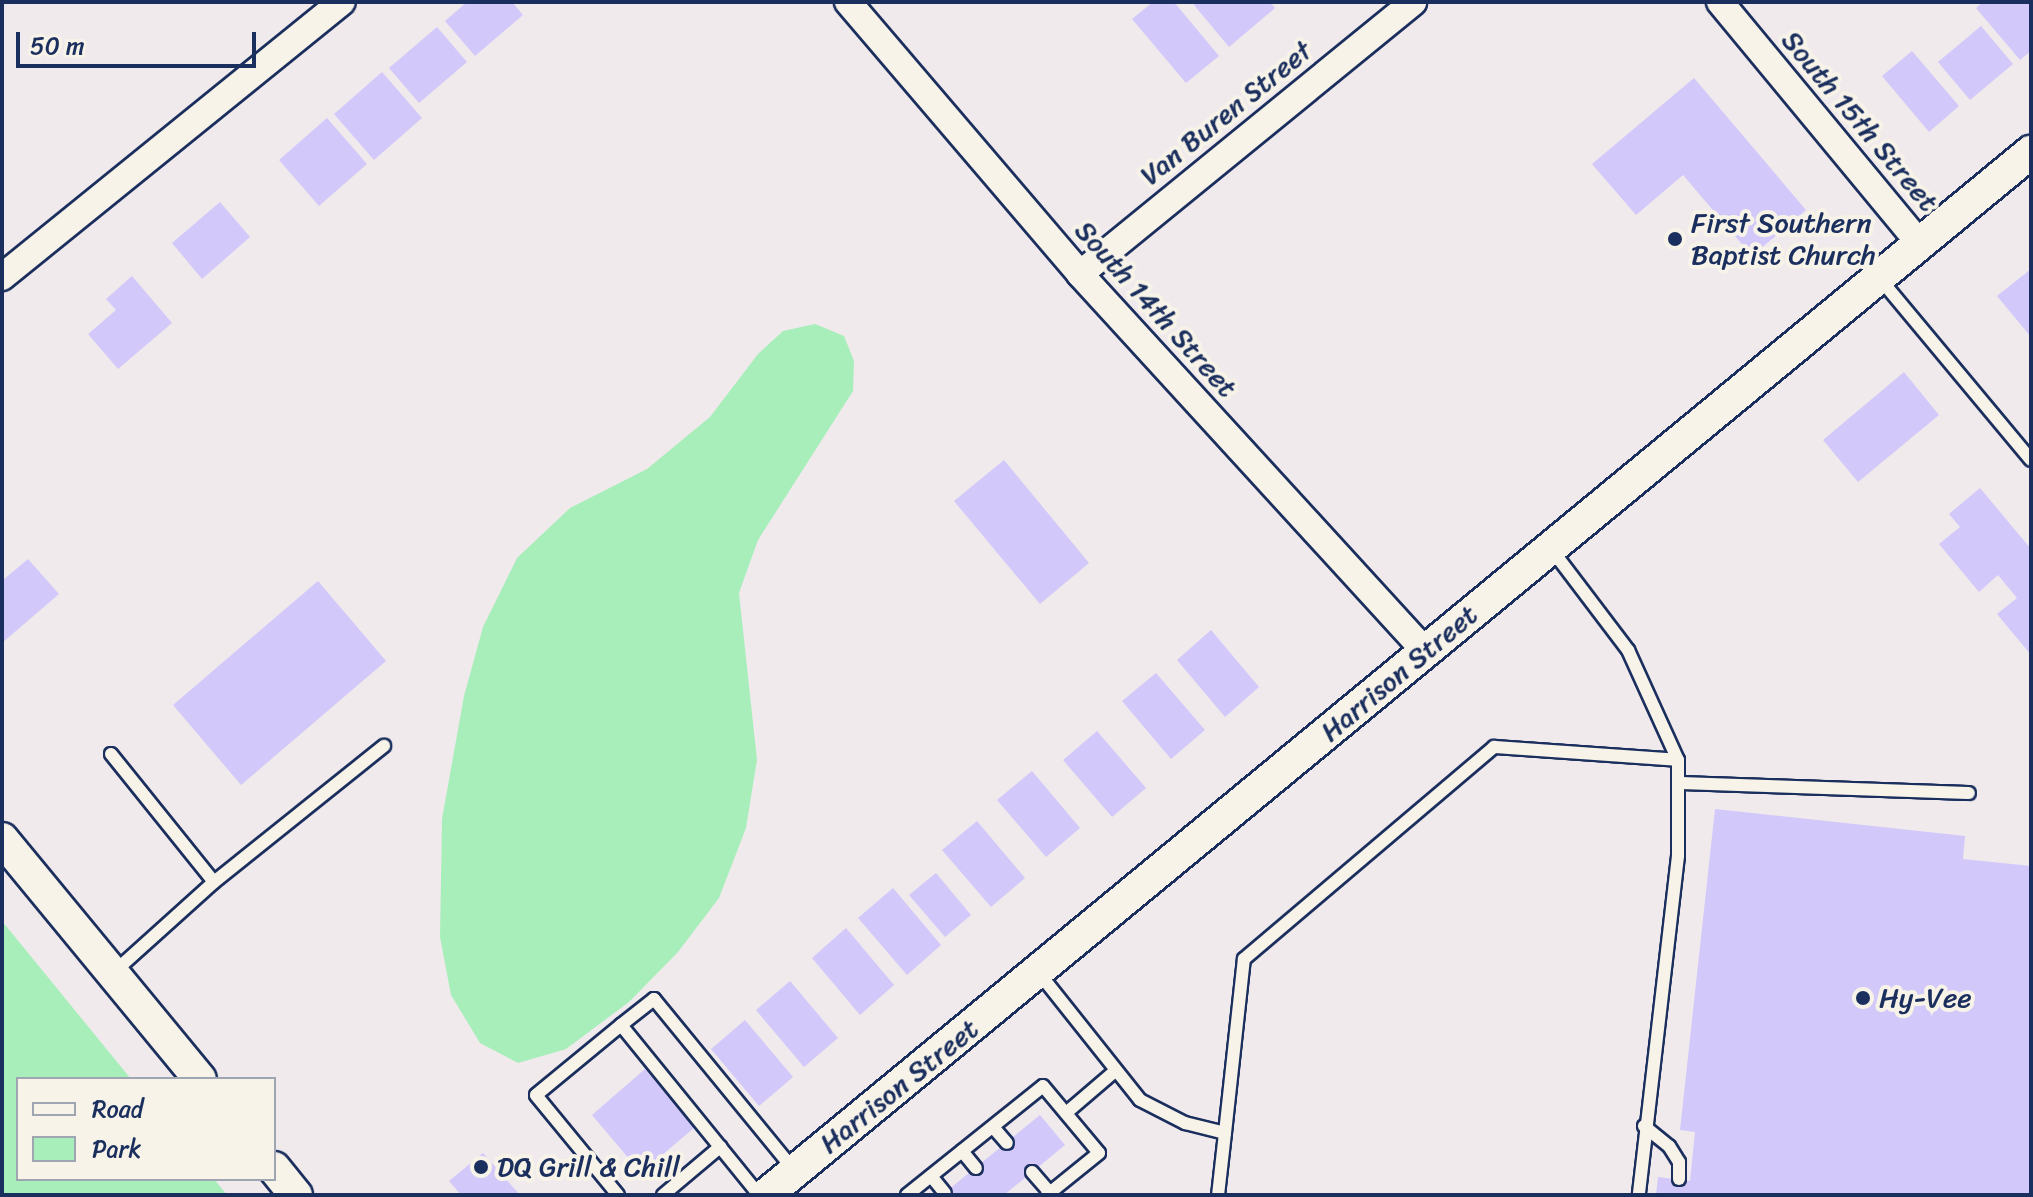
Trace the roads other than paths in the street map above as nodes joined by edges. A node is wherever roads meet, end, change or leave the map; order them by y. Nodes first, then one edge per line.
1 (341, 2) edge
2 (848, 2) edge
3 (1413, 2) edge
4 (1720, 2) edge
5 (2031, 152) edge
6 (1920, 244) junction
7 (1080, 274) junction
8 (2, 277) edge
9 (1879, 277) junction
10 (2031, 460) edge
11 (1550, 547) junction
12 (1425, 651) junction
13 (384, 746) dead end
14 (111, 754) dead end
15 (1678, 760) junction
16 (1680, 783) junction
17 (1969, 793) dead end
18 (2, 839) edge
19 (214, 882) junction
20 (1038, 972) junction
21 (113, 973) junction
22 (621, 1025) junction
23 (1115, 1071) junction
24 (198, 1077) edge
25 (1066, 1113) junction
26 (1644, 1126) junction
27 (993, 1127) junction
28 (1225, 1133) junction
29 (1007, 1143) dead end
30 (720, 1147) junction
31 (962, 1151) junction
32 (976, 1168) dead end
33 (276, 1170) edge
34 (795, 1171) junction
35 (1032, 1172) dead end
36 (931, 1176) junction
37 (1679, 1179) dead end
38 (945, 1193) dead end
39 (1048, 1194) edge
40 (296, 1195) edge
41 (618, 1195) edge
42 (663, 1195) edge
43 (759, 1195) edge
44 (766, 1195) edge
45 (907, 1195) edge
46 (1218, 1195) edge
47 (1639, 1195) edge

1 - 8 street
2 - 7 street, South 14th Street
3 - 7 street, Van Buren Street
4 - 6 street, South 15th Street
5 - 6 street, Harrison Street
6 - 9 street, Harrison Street
7 - 12 street, South 14th Street
9 - 10 lane
9 - 11 street, Harrison Street
11 - 12 street, Harrison Street
11 - 15 lane
12 - 20 street, Harrison Street
13 - 19 lane
14 - 19 lane
15 - 16 lane
15 - 28 lane
16 - 17 lane
16 - 26 lane
18 - 21 street
19 - 21 lane
20 - 23 lane
20 - 34 street, Harrison Street
21 - 24 street
22 - 30 lane
22 - 34 lane
22 - 41 lane
23 - 25 lane
23 - 28 lane
25 - 27 lane
25 - 39 lane
26 - 37 lane
26 - 47 lane
27 - 29 lane
27 - 31 lane
28 - 46 lane
30 - 42 lane
30 - 43 lane
31 - 32 lane
31 - 36 lane
33 - 40 street
34 - 44 street, Harrison Street
35 - 39 lane
36 - 38 lane
36 - 45 lane

